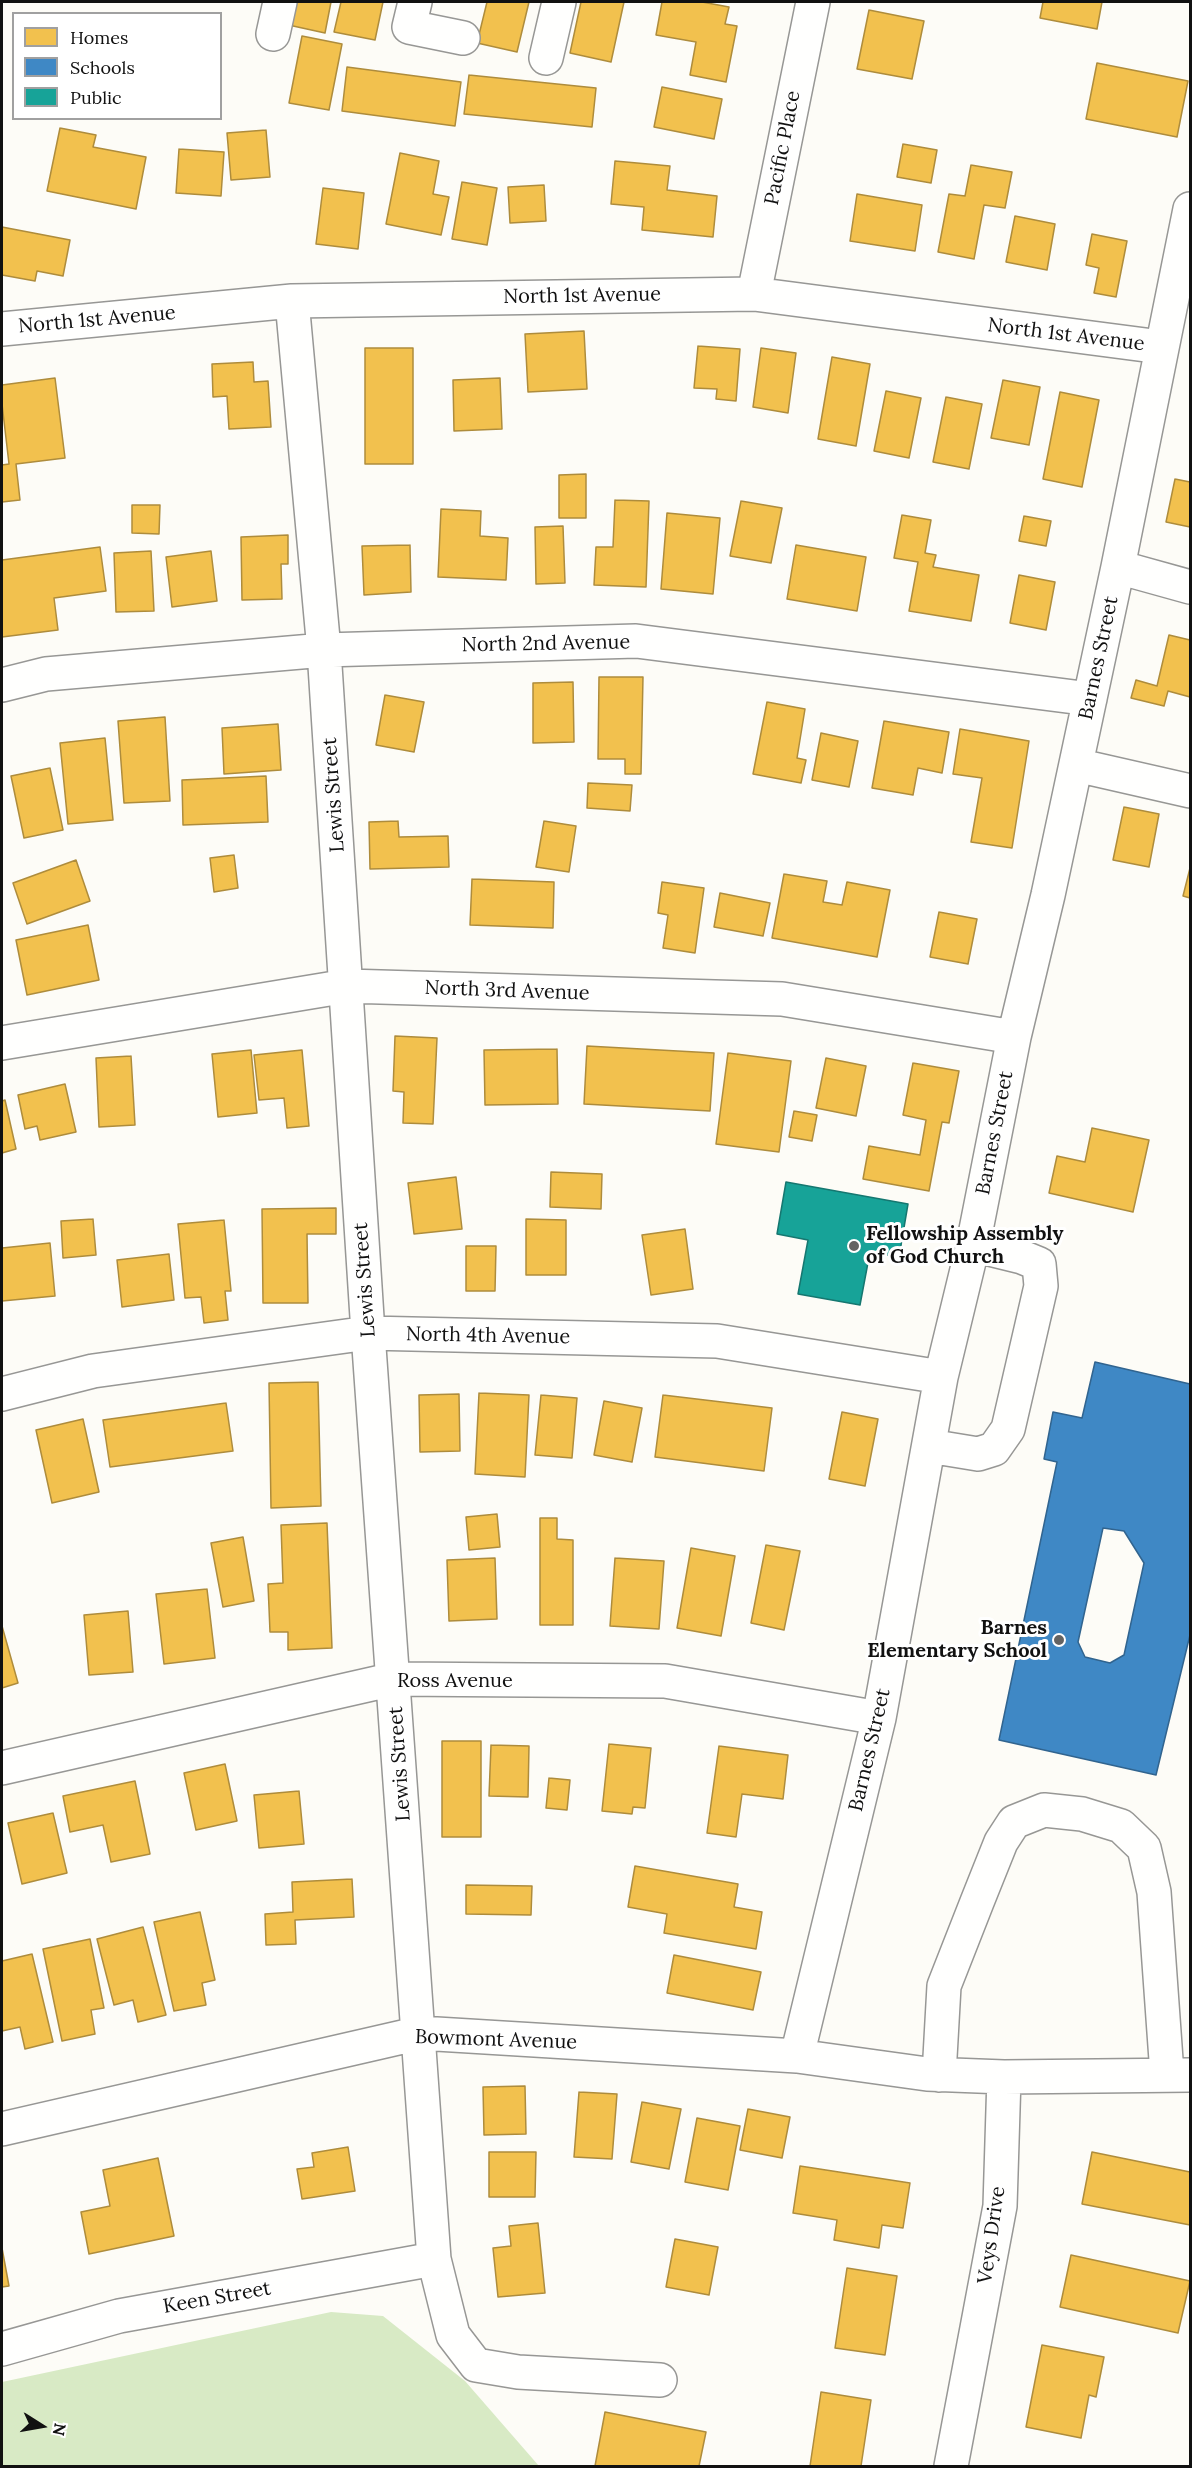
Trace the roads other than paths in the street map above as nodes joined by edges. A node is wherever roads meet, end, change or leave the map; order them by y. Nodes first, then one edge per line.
1 (280, 2) edge
2 (415, 2) edge
3 (559, 2) edge
4 (813, 2) edge
5 (273, 34) dead end
6 (463, 38) dead end
7 (546, 58) dead end
8 (1191, 209) edge
9 (754, 294) junction
10 (292, 301) junction
11 (2, 329) edge
12 (1161, 347) junction
13 (1118, 567) junction
14 (1191, 587) edge
15 (324, 650) junction
16 (2, 685) edge
17 (1090, 699) junction
18 (1076, 765) junction
19 (1191, 790) edge
20 (346, 986) junction
21 (1014, 1037) junction
22 (2, 1043) edge
23 (973, 1245) junction
24 (368, 1333) junction
25 (941, 1377) junction
26 (2, 1394) edge
27 (928, 1446) junction
28 (394, 1679) junction
29 (879, 1718) junction
30 (2, 1768) edge
31 (420, 2033) junction
32 (797, 2056) junction
33 (933, 2074) junction
34 (1179, 2074) edge
35 (1004, 2077) junction
36 (2, 2129) edge
37 (434, 2259) junction
38 (2, 2349) edge
39 (660, 2380) dead end
40 (951, 2466) edge

1 - 5 street
2 - 6 street
3 - 7 street
4 - 9 street, Pacific Place
8 - 12 street, Barnes Street
9 - 10 street, North 1st Avenue
9 - 12 street, North 1st Avenue
10 - 11 street, North 1st Avenue
10 - 15 street, Lewis Street
12 - 13 street, Barnes Street
13 - 14 street
13 - 17 street, Barnes Street
15 - 16 street, North 2nd Avenue
15 - 17 street, North 2nd Avenue
15 - 20 street, Lewis Street
17 - 18 street, Barnes Street
18 - 19 street
18 - 21 street, Barnes Street
20 - 21 street, North 3rd Avenue
20 - 22 street, North 3rd Avenue
20 - 24 street, Lewis Street
21 - 23 street, Barnes Street
23 - 25 street, Barnes Street
23 - 27 street
24 - 25 street, North 4th Avenue
24 - 26 street, North 4th Avenue
24 - 28 street, Lewis Street
25 - 27 street, Barnes Street
27 - 29 street, Barnes Street
28 - 29 street, Ross Avenue
28 - 30 street, Ross Avenue
28 - 31 street, Lewis Street
29 - 32 street, Barnes Street
31 - 32 street, Bowmont Avenue
31 - 36 street, Bowmont Avenue
31 - 37 street, Lewis Street
32 - 33 street, Bowmont Avenue
33 - 34 street
33 - 35 street
34 - 35 street
35 - 40 street, Veys Drive
37 - 38 street, Keen Street
37 - 39 street, Lewis Street

